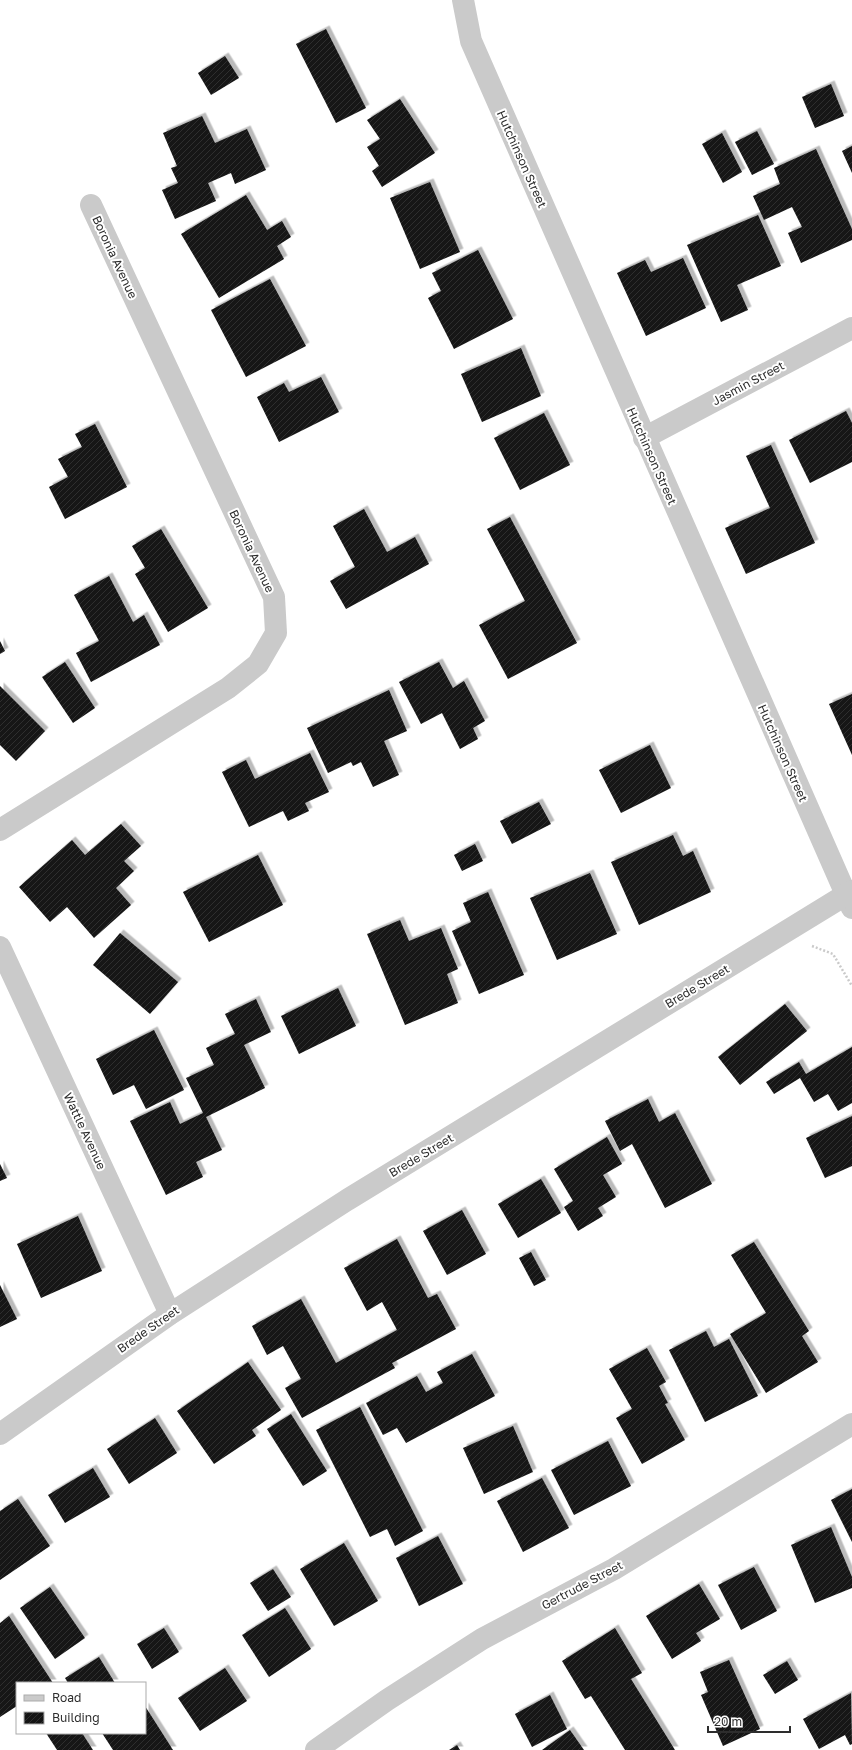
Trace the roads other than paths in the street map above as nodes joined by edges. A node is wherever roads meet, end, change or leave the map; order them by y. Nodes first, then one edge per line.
1 (463, 0) edge
2 (91, 205) dead end
3 (852, 328) edge
4 (644, 438) junction
5 (0, 830) edge
6 (850, 898) edge
7 (0, 947) edge
8 (170, 1314) junction
9 (852, 1424) edge
10 (0, 1434) edge
11 (316, 1750) edge

1 - 4 street, Hutchinson Street
2 - 5 street, Boronia Avenue
3 - 4 street, Jasmin Street
4 - 6 street, Hutchinson Street
6 - 8 street, Brede Street
7 - 8 street, Wattle Avenue
8 - 10 street, Brede Street
9 - 11 street, Gertrude Street

